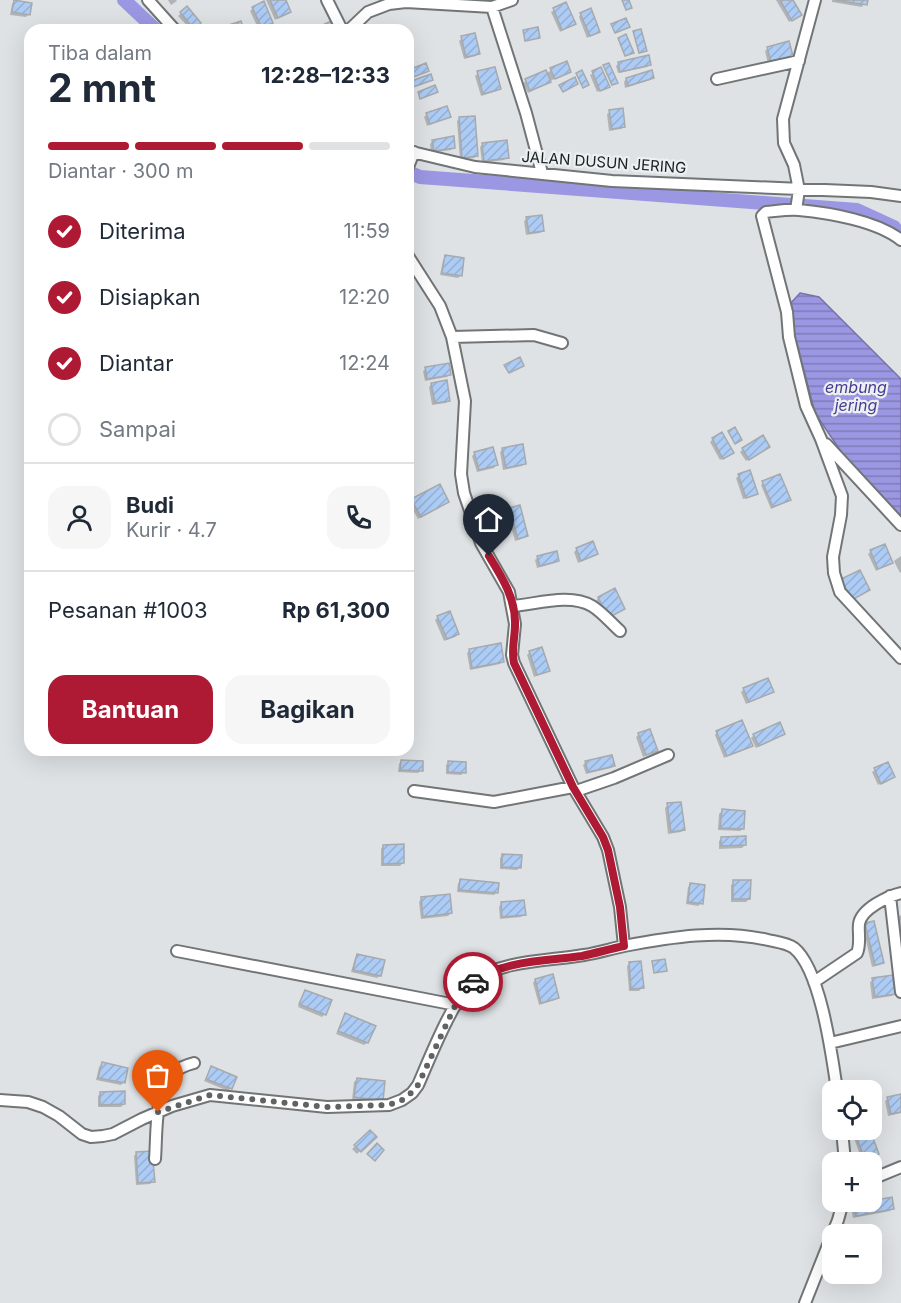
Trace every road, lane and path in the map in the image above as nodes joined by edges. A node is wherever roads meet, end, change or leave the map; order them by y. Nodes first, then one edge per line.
1 (148, 0) edge
2 (327, 0) edge
3 (512, 0) edge
4 (815, 0) edge
5 (492, 7) junction
6 (170, 24) edge
7 (339, 24) edge
8 (355, 24) edge
9 (799, 61) junction
10 (717, 79) dead end
11 (414, 153) edge
12 (542, 173) junction
13 (901, 196) edge
14 (797, 201) junction
15 (901, 240) edge
16 (414, 265) edge
17 (452, 337) junction
18 (562, 343) dead end
19 (821, 439) junction
20 (901, 525) edge
21 (513, 606) junction
22 (620, 631) dead end
23 (901, 658) edge
24 (668, 755) dead end
25 (575, 789) junction
26 (414, 791) dead end
27 (895, 895) edge
28 (624, 946) junction
29 (177, 951) dead end
30 (814, 982) junction
31 (901, 992) edge
32 (456, 1005) junction
33 (901, 1026) edge
34 (831, 1043) junction
35 (194, 1063) dead end
36 (836, 1080) edge
37 (0, 1100) edge
38 (158, 1112) junction
39 (155, 1159) dead end
40 (901, 1167) edge
41 (882, 1175) edge
42 (840, 1212) edge
43 (805, 1303) edge

1 - 6 street
2 - 7 street
3 - 5 street
4 - 9 street
5 - 8 street
5 - 12 street
9 - 10 street
9 - 14 street
11 - 12 street, JALAN DUSUN JERING
12 - 14 street, JALAN DUSUN JERING
13 - 14 street
14 - 15 street
14 - 19 street
16 - 17 street
17 - 18 street
17 - 21 street
19 - 20 street
19 - 23 street
21 - 22 street
21 - 25 street
24 - 25 street
25 - 26 street
25 - 28 street
27 - 30 street
27 - 31 street
28 - 30 street
28 - 32 street
29 - 32 street
30 - 34 street
32 - 38 street
33 - 34 street
34 - 36 street
35 - 38 street
37 - 38 street
38 - 39 street
40 - 41 street
42 - 43 street

